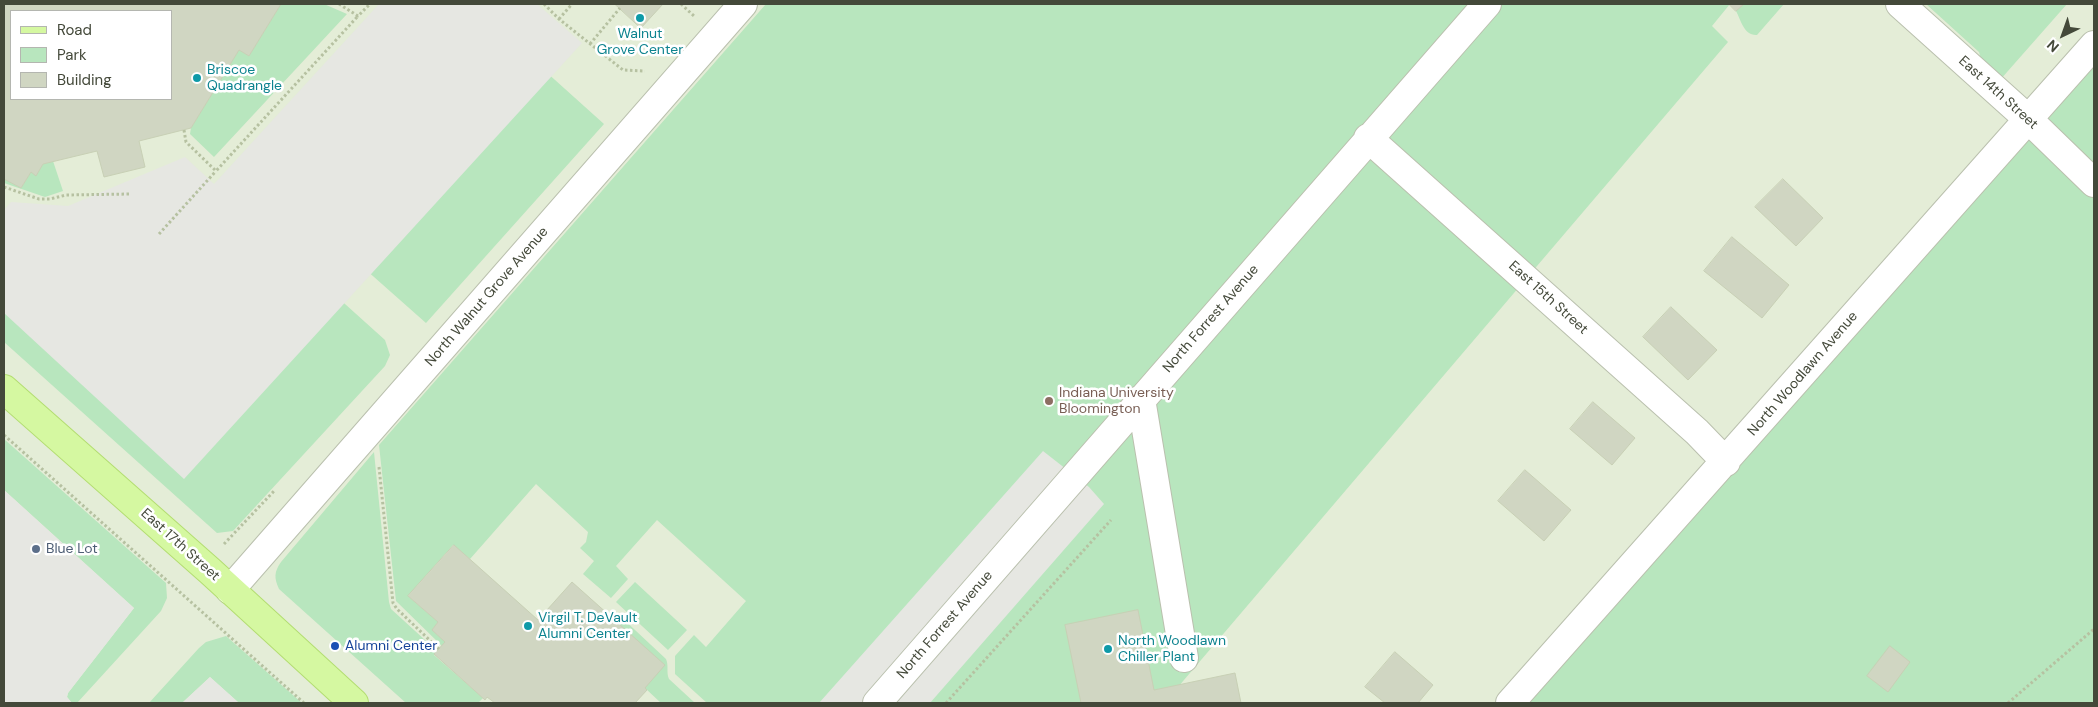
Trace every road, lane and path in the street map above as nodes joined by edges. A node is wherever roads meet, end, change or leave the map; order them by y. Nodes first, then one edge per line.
1 (339, 4) edge
2 (370, 4) edge
3 (545, 4) edge
4 (572, 4) edge
5 (681, 4) edge
6 (743, 4) edge
7 (1487, 4) edge
8 (1900, 4) edge
9 (620, 8) dead end
10 (685, 8) dead end
11 (358, 16) junction
12 (559, 19) junction
13 (590, 44) junction
14 (2094, 45) edge
15 (649, 71) dead end
16 (2028, 120) junction
17 (184, 130) dead end
18 (1368, 138) junction
19 (216, 171) junction
20 (2094, 183) edge
21 (4, 187) edge
22 (130, 194) dead end
23 (159, 234) dead end
24 (4, 389) edge
25 (1141, 399) junction
26 (4, 434) edge
27 (1726, 462) junction
28 (378, 466) dead end
29 (1111, 520) dead end
30 (230, 590) junction
31 (2094, 629) edge
32 (439, 648) dead end
33 (1184, 658) dead end
34 (304, 703) edge
35 (354, 703) edge
36 (877, 703) edge
37 (946, 703) edge
38 (1510, 703) edge
39 (2008, 703) edge

1 - 11 path
2 - 11 path
3 - 12 path
4 - 12 path
5 - 10 path
6 - 30 street, North Walnut Grove Avenue
7 - 18 street, North Forrest Avenue
8 - 16 street, East 14th Street
9 - 13 path
11 - 19 path
12 - 13 path
13 - 15 path
14 - 16 street, North Woodlawn Avenue
16 - 20 street, East 14th Street
16 - 27 street, North Woodlawn Avenue
17 - 19 path
18 - 25 street, North Forrest Avenue
18 - 27 street, East 15th Street
19 - 23 path
21 - 22 path
24 - 30 main road, East 17th Street
25 - 33 street
25 - 36 street, North Forrest Avenue
26 - 34 path
27 - 38 street, North Woodlawn Avenue
28 - 32 path
29 - 37 path
30 - 35 main road, East 17th Street
31 - 39 path

